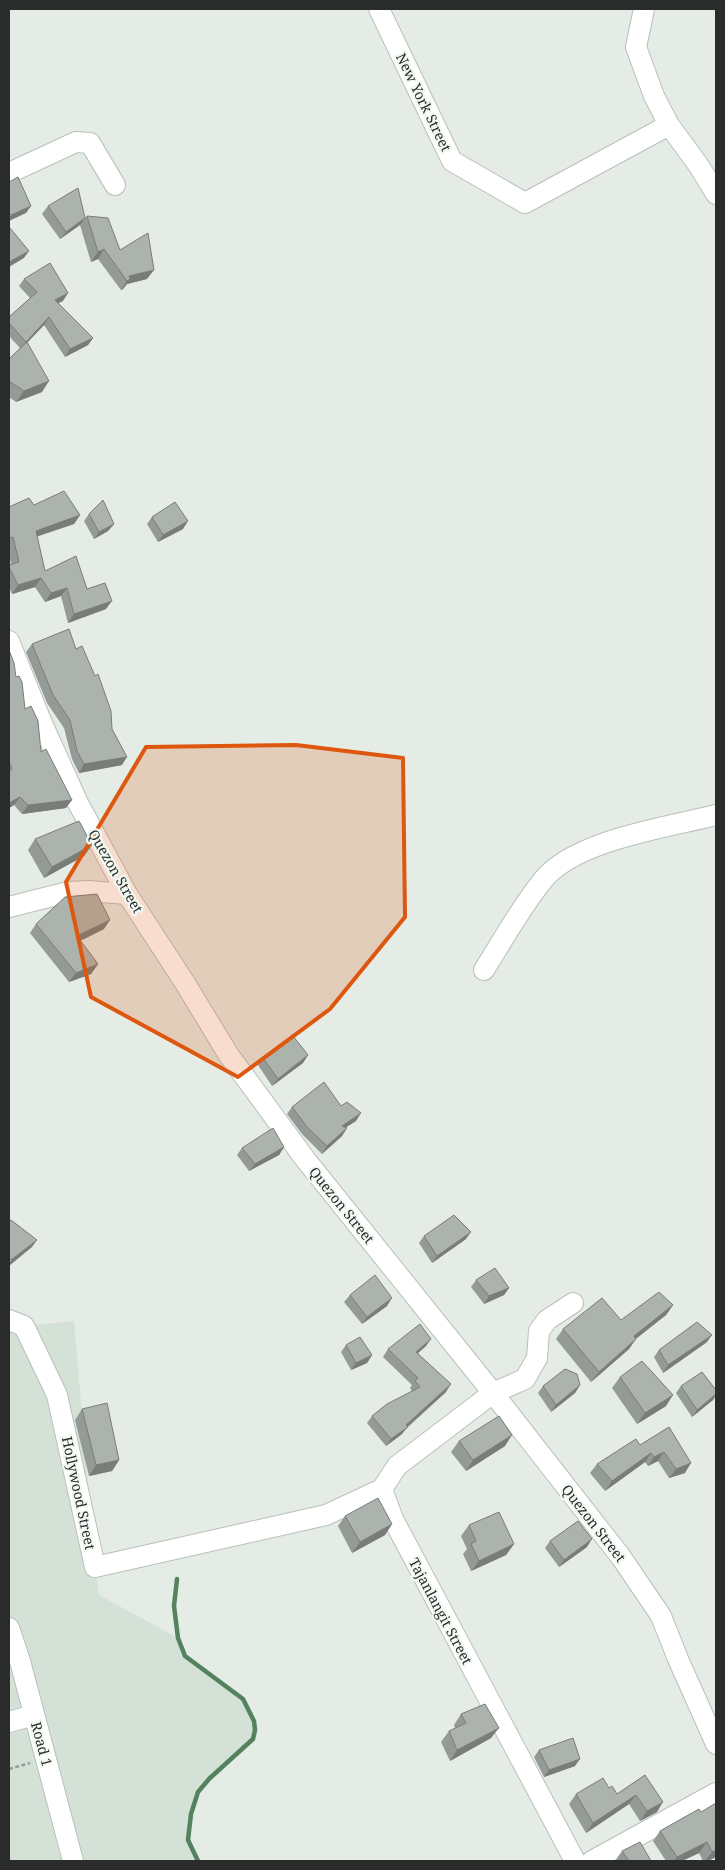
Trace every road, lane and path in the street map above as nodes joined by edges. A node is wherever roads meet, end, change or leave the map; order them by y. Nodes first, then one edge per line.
1 (379, 9) edge
2 (644, 9) edge
3 (669, 125) junction
4 (9, 172) edge
5 (115, 185) dead end
6 (716, 194) edge
7 (9, 640) edge
8 (716, 815) edge
9 (127, 894) junction
10 (9, 907) edge
11 (484, 970) dead end
12 (572, 1303) dead end
13 (9, 1320) edge
14 (493, 1393) junction
15 (382, 1489) junction
16 (9, 1628) edge
17 (34, 1715) junction
18 (9, 1722) edge
19 (716, 1744) edge
20 (46, 1759) junction
21 (9, 1768) edge
22 (716, 1793) edge
23 (73, 1861) edge
24 (576, 1861) edge

1 - 3 street, New York Street
2 - 3 street
3 - 6 street
4 - 5 street
7 - 9 street, Quezon Street
8 - 11 street
9 - 10 street
9 - 14 street, Quezon Street
12 - 14 street
13 - 15 street, Hollywood Street
14 - 15 street
14 - 19 street, Quezon Street
15 - 24 street, Tajanlangit Street
16 - 17 street, Road 1
17 - 18 street
17 - 20 street, Road 1
20 - 21 path
20 - 23 street, Road 1
22 - 24 street

